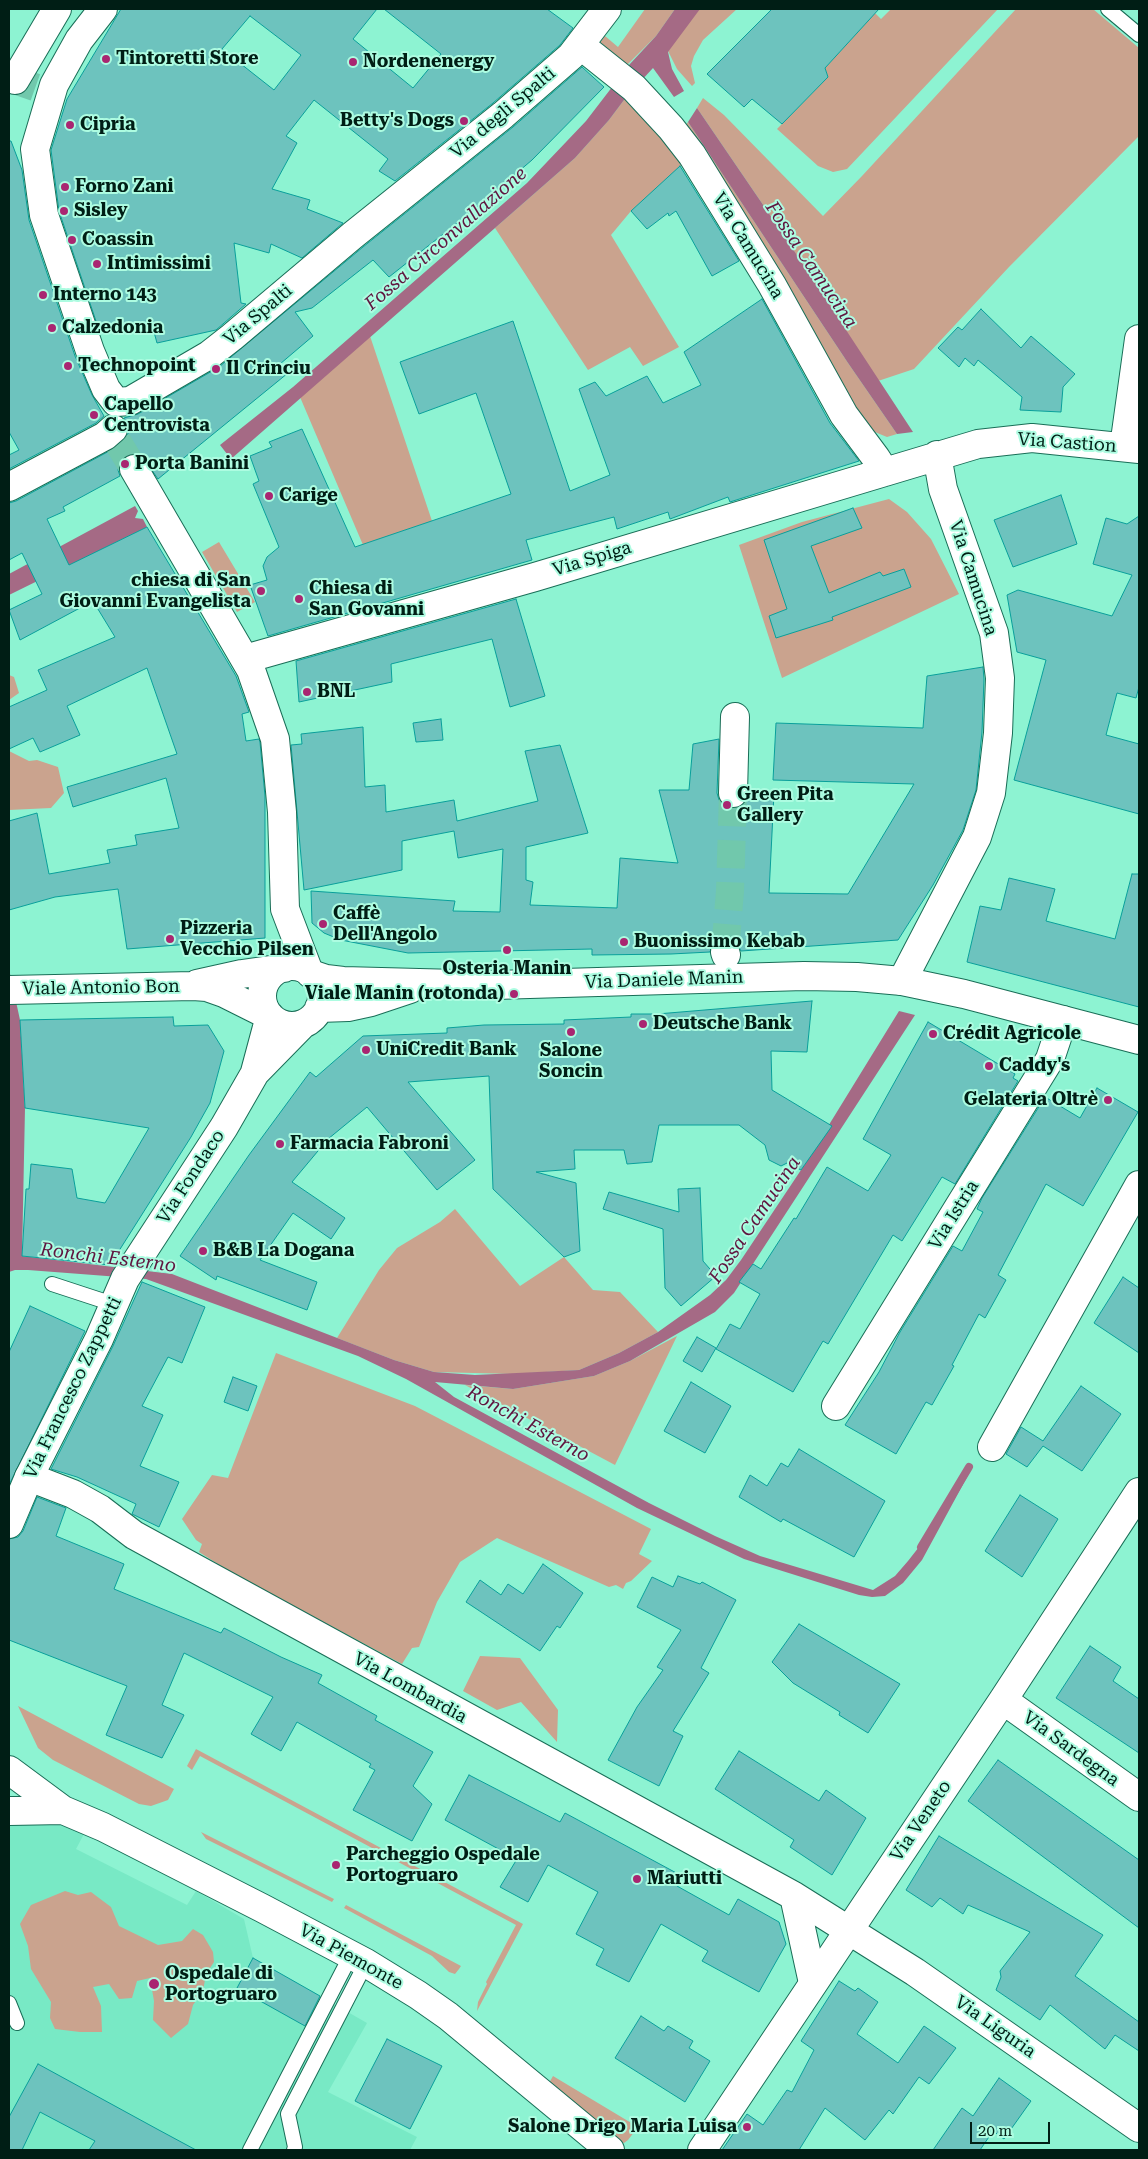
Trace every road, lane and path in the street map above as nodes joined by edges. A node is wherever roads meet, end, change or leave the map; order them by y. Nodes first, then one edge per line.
1 (57, 9) edge
2 (103, 9) edge
3 (607, 9) edge
4 (1108, 9) edge
5 (1139, 35) edge
6 (580, 45) junction
7 (15, 80) dead end
8 (388, 208) joint
9 (1139, 339) edge
10 (115, 424) junction
11 (1132, 448) edge
12 (937, 455) junction
13 (134, 469) tunnel mouth
14 (885, 472) junction
15 (9, 487) edge
16 (245, 659) junction
17 (735, 717) dead end
18 (734, 792) tunnel mouth
19 (301, 971) junction
20 (902, 981) junction
21 (425, 984) junction
22 (193, 986) junction
23 (11, 990) edge
24 (270, 1016) junction
25 (311, 1016) junction
26 (1063, 1020) junction
27 (1139, 1040) edge
28 (255, 1073) junction
29 (1139, 1185) edge
30 (129, 1272) joint
31 (52, 1284) dead end
32 (113, 1304) junction
33 (836, 1406) dead end
34 (992, 1447) dead end
35 (29, 1477) junction
36 (1139, 1492) edge
37 (9, 1524) edge
38 (1003, 1700) junction
39 (9, 1770) edge
40 (1139, 1797) edge
41 (63, 1810) junction
42 (9, 1811) edge
43 (794, 1896) junction
44 (848, 1930) junction
45 (358, 1959) junction
46 (813, 1983) junction
47 (9, 2003) edge
48 (17, 2023) dead end
49 (1139, 2128) edge
50 (250, 2150) edge
51 (294, 2150) edge
52 (610, 2150) edge
53 (702, 2150) edge

1 - 7 street
2 - 10 street
3 - 6 street, Via degli Spalti
4 - 5 lane
6 - 8 street, Via degli Spalti
6 - 14 street, Via Camucina
8 - 10 street, Via Spalti
9 - 11 street
10 - 15 street, Via Spalti
11 - 12 street, Via Castion
12 - 14 street, Via Spiga
12 - 20 street, Via Camucina
13 - 16 street
14 - 16 street, Via Spiga
16 - 19 street
17 - 18 street
19 - 21 street, Via Daniele Manin
19 - 22 street, Viale Antonio Bon
19 - 24 street
19 - 25 street
20 - 21 street, Via Daniele Manin
20 - 26 street, Via Daniele Manin
21 - 25 street, Via Daniele Manin
22 - 23 street, Viale Antonio Bon
22 - 24 street, Viale Antonio Bon
24 - 25 street, Viale Antonio Bon
24 - 28 street, Via Fondaco
25 - 28 street, Via Fondaco
26 - 27 street, Via Daniele Manin
26 - 33 street, Via Istria
28 - 30 street, Via Fondaco
29 - 34 street
30 - 32 street, Via Francesco Zappetti
31 - 32 lane
32 - 35 street, Via Francesco Zappetti
35 - 37 street, Via Francesco Zappetti
35 - 43 street, Via Lombardia
36 - 38 street, Via Veneto
38 - 40 street, Via Sardegna
38 - 44 street, Via Veneto
39 - 41 street, Via Piemonte
41 - 42 street, Via Piemonte
41 - 45 street, Via Piemonte
43 - 44 street, Via Lombardia
43 - 46 street
44 - 46 street, Via Veneto
44 - 49 street, Via Liguria
45 - 50 lane
45 - 51 lane
45 - 52 street, Via Piemonte
46 - 53 street, Via Veneto
47 - 48 lane

